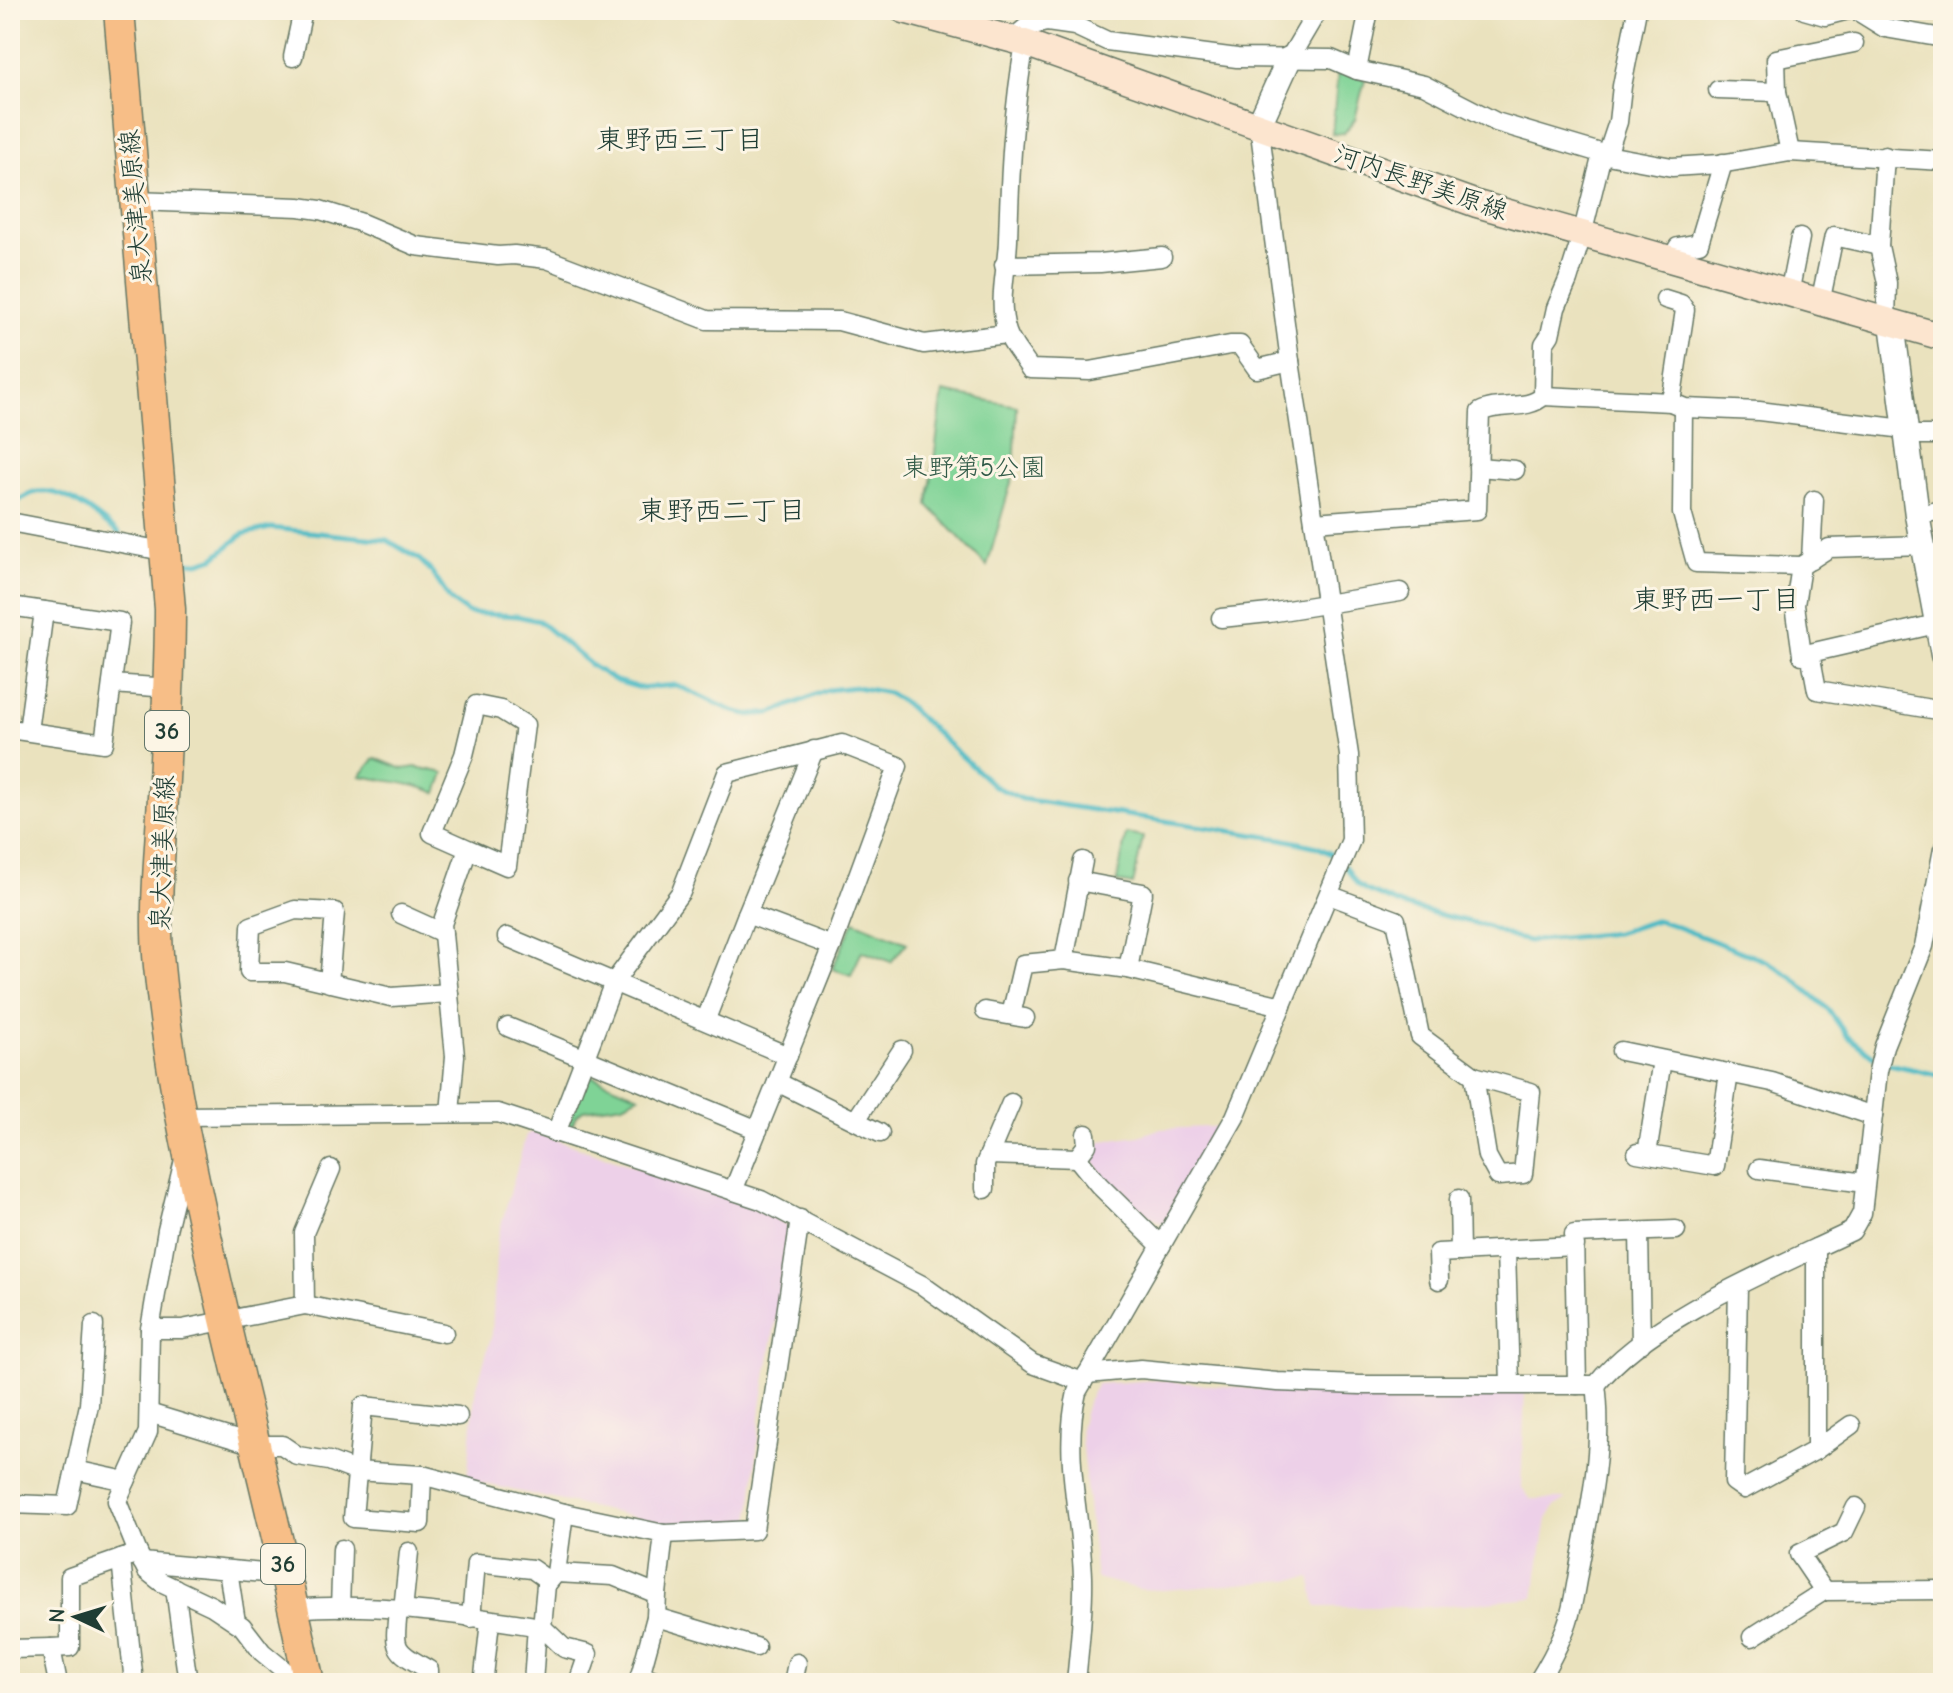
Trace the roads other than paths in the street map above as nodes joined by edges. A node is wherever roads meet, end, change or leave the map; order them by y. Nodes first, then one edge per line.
1 (119, 10) edge
2 (303, 10) edge
3 (904, 10) edge
4 (1318, 10) edge
5 (1369, 10) edge
6 (1637, 10) edge
7 (1804, 10) edge
8 (1848, 10) edge
9 (1856, 10) edge
10 (1052, 16) edge
11 (1943, 38) edge
12 (1018, 41) junction
13 (1854, 43) dead end
14 (293, 57) dead end
15 (1289, 59) junction
16 (1357, 70) junction
17 (1718, 90) dead end
18 (1777, 92) junction
19 (1259, 125) junction
20 (1790, 152) junction
21 (1604, 154) junction
22 (1885, 156) junction
23 (1943, 161) edge
24 (1723, 163) junction
25 (135, 201) junction
26 (1582, 235) junction
27 (1800, 238) dead end
28 (1879, 246) junction
29 (1162, 257) dead end
30 (1671, 260) junction
31 (1004, 265) junction
32 (1789, 294) junction
33 (1665, 299) dead end
34 (1820, 303) junction
35 (1889, 322) junction
36 (1007, 334) junction
37 (1943, 337) edge
38 (1290, 361) junction
39 (1543, 396) junction
40 (1677, 405) junction
41 (1904, 432) junction
42 (1943, 435) edge
43 (1478, 467) junction
44 (1515, 470) dead end
45 (1814, 500) dead end
46 (1943, 510) edge
47 (1917, 515) junction
48 (10, 522) edge
49 (1314, 522) junction
50 (1923, 545) junction
51 (163, 551) junction
52 (1806, 563) junction
53 (1400, 592) dead end
54 (1937, 592) edge
55 (1327, 603) junction
56 (10, 606) edge
57 (44, 611) junction
58 (1221, 618) dead end
59 (1936, 624) junction
60 (1802, 655) dead end
61 (1943, 655) edge
62 (112, 684) junction
63 (170, 688) junction
64 (1943, 711) edge
65 (19, 730) edge
66 (814, 750) junction
67 (468, 849) junction
68 (1943, 849) edge
69 (1083, 861) dead end
70 (1078, 881) junction
71 (1939, 894) edge
72 (1329, 895) junction
73 (401, 914) dead end
74 (747, 914) junction
75 (443, 933) junction
76 (507, 937) dead end
77 (832, 946) junction
78 (1064, 960) junction
79 (1128, 969) junction
80 (614, 982) junction
81 (329, 983) junction
82 (449, 993) junction
83 (1282, 1006) junction
84 (985, 1011) dead end
85 (706, 1019) junction
86 (508, 1027) dead end
87 (902, 1050) dead end
88 (1621, 1051) dead end
89 (788, 1056) junction
90 (584, 1059) junction
91 (1662, 1060) junction
92 (1729, 1073) junction
93 (1474, 1076) junction
94 (777, 1082) junction
95 (1011, 1103) dead end
96 (450, 1113) junction
97 (180, 1116) junction
98 (1873, 1116) junction
99 (856, 1120) junction
100 (758, 1130) junction
101 (556, 1133) junction
102 (880, 1133) dead end
103 (1086, 1134) dead end
104 (187, 1149) junction
105 (989, 1155) junction
106 (1077, 1158) junction
107 (331, 1169) dead end
108 (1759, 1170) dead end
109 (1865, 1183) junction
110 (985, 1189) dead end
111 (733, 1191) junction
112 (1459, 1199) dead end
113 (800, 1219) junction
114 (1676, 1230) dead end
115 (1639, 1232) junction
116 (1161, 1246) junction
117 (1575, 1246) junction
118 (1816, 1248) junction
119 (1506, 1250) junction
120 (1460, 1252) junction
121 (1439, 1280) dead end
122 (1738, 1287) junction
123 (305, 1305) junction
124 (224, 1320) junction
125 (94, 1325) dead end
126 (150, 1329) junction
127 (444, 1333) dead end
128 (1641, 1344) junction
129 (1085, 1378) junction
130 (1510, 1384) junction
131 (1577, 1385) junction
132 (1596, 1385) junction
133 (149, 1413) junction
134 (458, 1416) dead end
135 (1851, 1425) dead end
136 (254, 1445) junction
137 (1816, 1450) junction
138 (75, 1470) junction
139 (355, 1471) junction
140 (422, 1475) junction
141 (126, 1481) junction
142 (10, 1504) edge
143 (1856, 1507) dead end
144 (564, 1513) junction
145 (664, 1534) junction
146 (342, 1549) dead end
147 (409, 1552) dead end
148 (134, 1558) junction
149 (228, 1570) junction
150 (286, 1575) junction
151 (552, 1577) junction
152 (175, 1588) junction
153 (1943, 1590) edge
154 (1824, 1591) junction
155 (657, 1594) junction
156 (340, 1607) junction
157 (294, 1609) junction
158 (400, 1610) junction
159 (656, 1617) junction
160 (471, 1618) junction
161 (490, 1621) junction
162 (236, 1622) junction
163 (539, 1626) junction
164 (1752, 1637) dead end
165 (756, 1647) dead end
166 (51, 1648) junction
167 (10, 1649) edge
168 (797, 1663) dead end
169 (484, 1676) dead end
170 (639, 1679) edge
171 (58, 1683) edge
172 (134, 1683) edge
173 (188, 1683) edge
174 (308, 1683) edge
175 (429, 1683) edge
176 (533, 1683) edge
177 (578, 1683) edge
178 (663, 1683) edge
179 (793, 1683) edge
180 (1076, 1683) edge
181 (1537, 1683) edge

1 - 25 main road, 泉大津美原線 / 36
2 - 14 street
3 - 12 main road, 河内長野美原線
4 - 15 street
5 - 16 street
6 - 21 street
7 - 8 street
9 - 11 street
10 - 12 street
10 - 15 street
12 - 19 main road, 河内長野美原線
12 - 31 street
13 - 18 street
15 - 16 street
15 - 19 street
16 - 21 street
17 - 18 street
18 - 20 street
19 - 26 main road, 河内長野美原線
19 - 38 street
20 - 22 street
20 - 24 street
21 - 24 street
21 - 26 street
22 - 23 street
22 - 28 street
24 - 30 street
25 - 36 street
25 - 51 main road, 泉大津美原線 / 36
26 - 30 main road, 河内長野美原線
26 - 39 street
27 - 32 street
28 - 34 street
28 - 35 street
29 - 31 street
30 - 32 main road, 河内長野美原線
31 - 36 street
32 - 34 main road, 河内長野美原線
33 - 40 street
34 - 35 main road, 河内長野美原線
35 - 37 main road, 河内長野美原線
35 - 41 street
36 - 38 street
38 - 49 street
39 - 40 street
39 - 43 street
40 - 41 street
40 - 52 street
41 - 42 street
41 - 47 street
43 - 44 street
43 - 49 street
45 - 52 street
46 - 47 street
47 - 50 street
48 - 51 street
49 - 55 street
50 - 52 street
50 - 54 street
51 - 63 main road, 泉大津美原線 / 36
52 - 60 street
53 - 55 street
54 - 59 street
55 - 58 street
55 - 72 street
56 - 57 street
57 - 62 street
57 - 65 street
59 - 61 street
59 - 64 street
62 - 63 street
62 - 65 street
63 - 97 main road, 泉大津美原線 / 36
66 - 74 street
66 - 77 street
66 - 80 street
67 - 67 street
67 - 75 street
68 - 71 street
69 - 70 street
70 - 78 street
70 - 79 street
71 - 98 street
72 - 83 street
72 - 93 street
73 - 75 street
74 - 77 street
74 - 85 street
75 - 82 street
76 - 80 street
77 - 89 street
78 - 79 street
78 - 84 street
79 - 83 street
80 - 85 street
80 - 90 street
81 - 81 street
81 - 82 street
82 - 96 street
83 - 116 street
85 - 89 street
86 - 90 street
87 - 99 street
88 - 91 street
89 - 94 street
90 - 100 street
90 - 101 street
91 - 92 street
91 - 92 street
92 - 98 street
93 - 93 street
94 - 99 street
94 - 100 street
95 - 105 street
96 - 97 street
96 - 101 street
97 - 104 main road, 泉大津美原線 / 36
98 - 109 street
99 - 102 street
100 - 111 street
101 - 111 street
103 - 106 street
104 - 124 main road, 泉大津美原線 / 36
104 - 126 street
105 - 106 street
105 - 110 street
106 - 116 street
107 - 123 street
108 - 109 street
109 - 118 street
111 - 113 street
112 - 120 street
113 - 129 street
113 - 145 street
114 - 115 street
115 - 117 street
115 - 128 street
116 - 129 street
117 - 119 street
117 - 131 street
118 - 122 street
118 - 137 street
119 - 120 street
119 - 130 street
120 - 121 street
122 - 128 street
122 - 137 street
123 - 124 street
123 - 127 street
124 - 126 street
124 - 136 main road, 泉大津美原線 / 36
125 - 138 street
126 - 133 street
128 - 132 street
129 - 130 street
129 - 180 street
130 - 131 street
131 - 132 street
132 - 181 street
133 - 136 street
133 - 141 street
134 - 139 street
135 - 137 street
136 - 139 street
136 - 150 main road, 泉大津美原線 / 36
138 - 141 street
138 - 142 street
139 - 140 street
139 - 140 street
140 - 144 street
141 - 148 street
143 - 154 street
144 - 145 street
144 - 151 street
145 - 155 street
146 - 156 street
147 - 158 street
148 - 149 street
148 - 152 street
148 - 166 street
148 - 172 street
149 - 150 street
149 - 162 street
150 - 157 main road, 泉大津美原線 / 36
151 - 155 street
151 - 160 street
151 - 163 street
152 - 162 street
152 - 173 street
153 - 154 street
154 - 164 street
155 - 159 street
156 - 157 street
156 - 158 street
157 - 174 main road, 泉大津美原線 / 36
158 - 160 street
158 - 175 street
159 - 165 street
159 - 170 street
160 - 161 street
161 - 163 street
161 - 169 street
162 - 174 street
163 - 176 street
163 - 177 street
166 - 167 street
166 - 171 street
168 - 179 street
170 - 178 street

